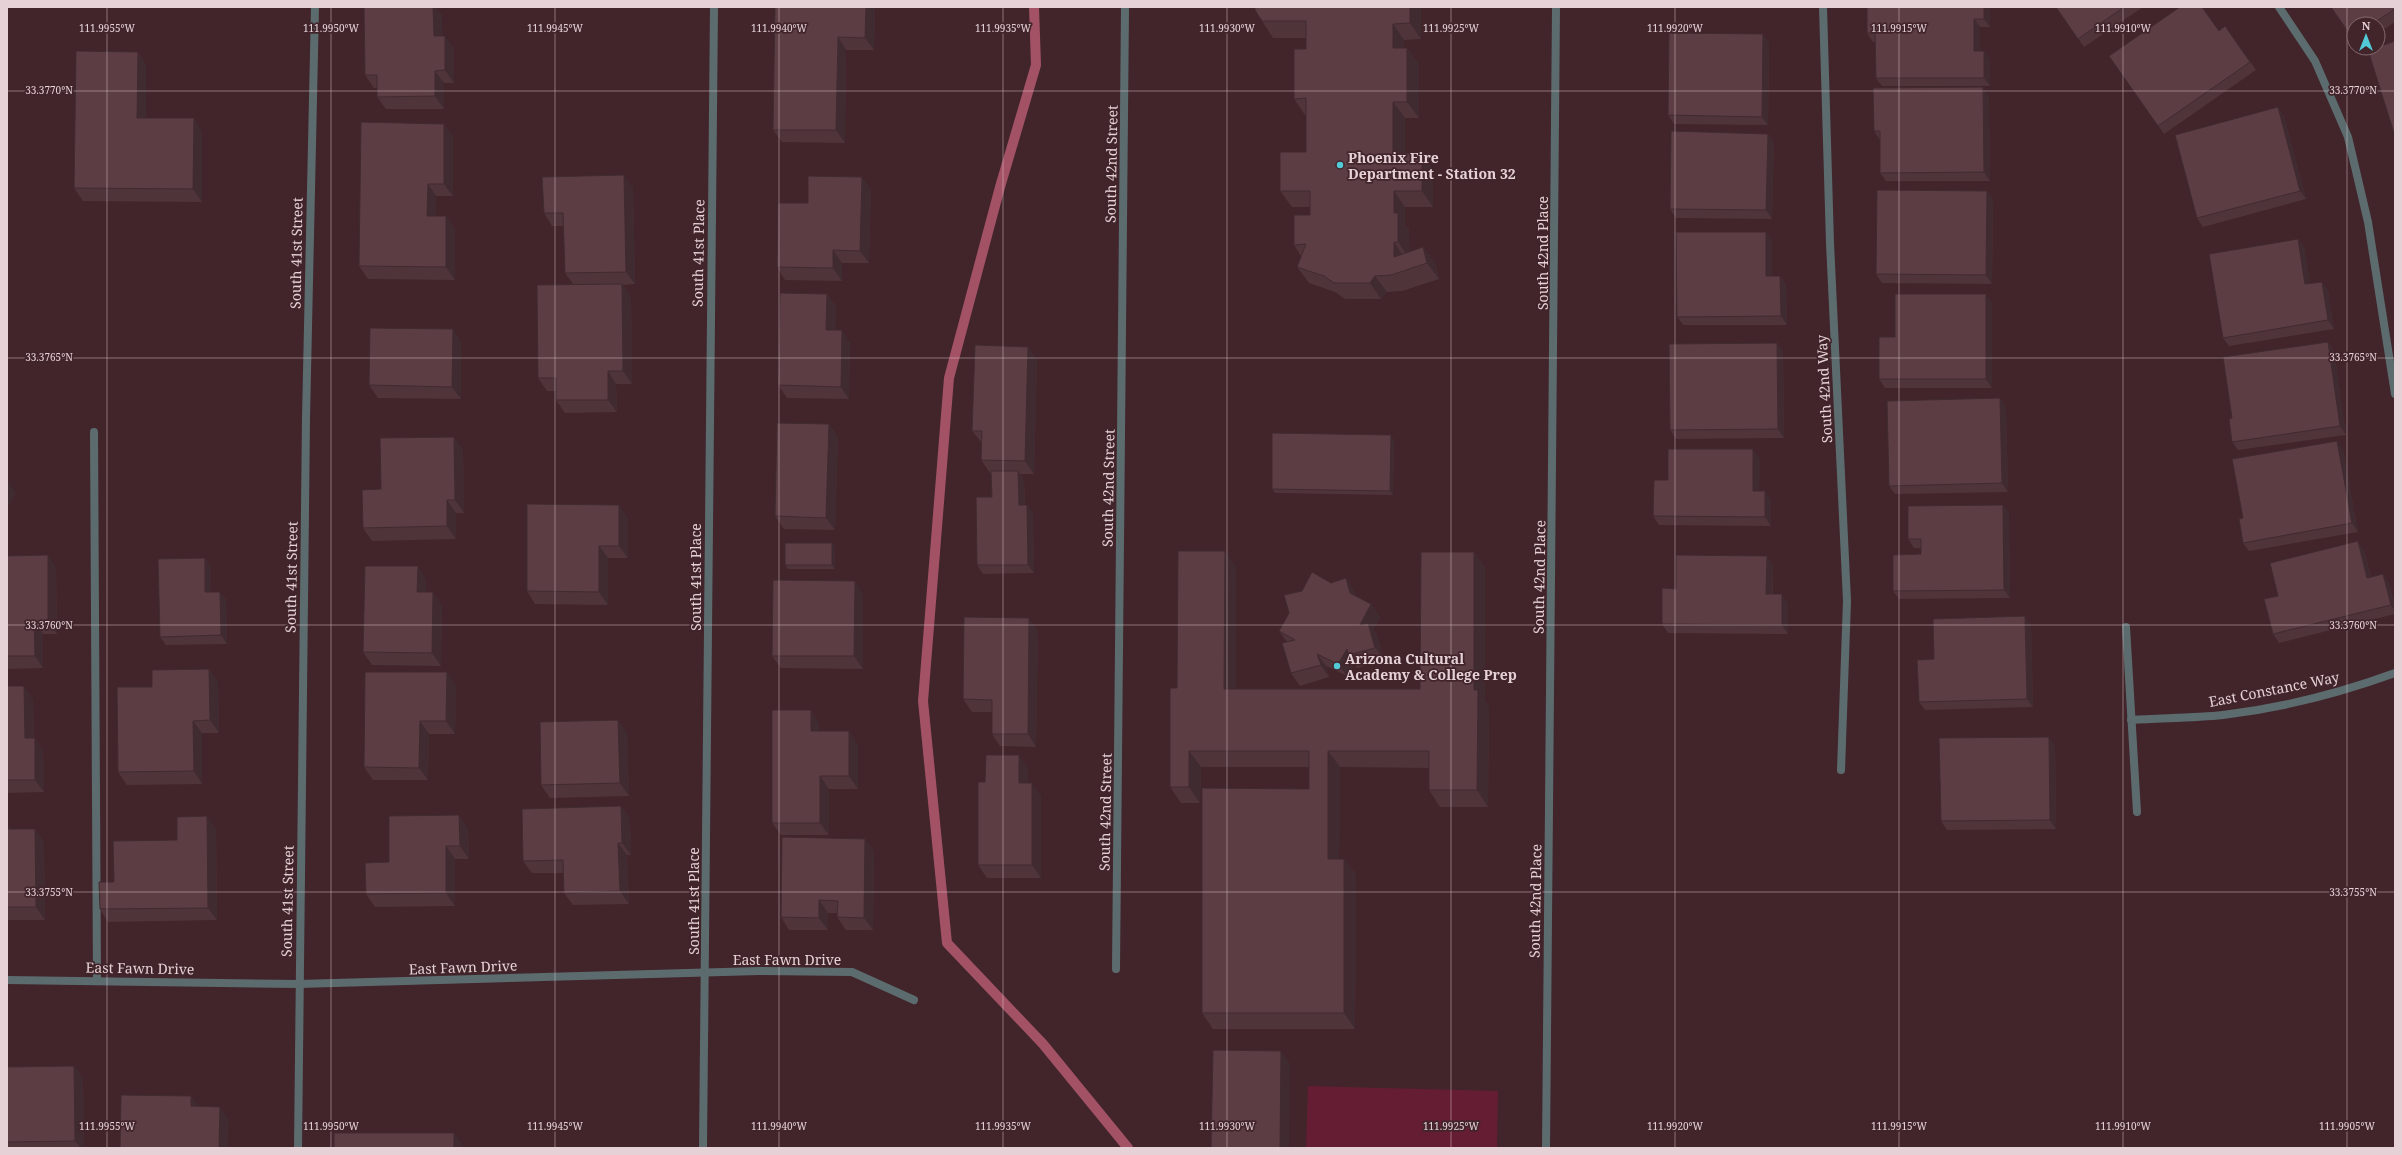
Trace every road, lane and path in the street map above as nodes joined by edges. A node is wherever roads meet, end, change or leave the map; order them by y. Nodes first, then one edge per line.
1 (314, 7) edge
2 (714, 7) edge
3 (1125, 7) edge
4 (1556, 7) edge
5 (1823, 7) edge
6 (2280, 7) edge
7 (2395, 394) edge
8 (94, 432) dead end
9 (2126, 627) dead end
10 (2395, 673) edge
11 (2131, 720) junction
12 (1842, 770) dead end
13 (2137, 812) dead end
14 (1116, 969) dead end
15 (705, 973) junction
16 (7, 980) edge
17 (97, 980) junction
18 (299, 984) junction
19 (914, 1000) dead end
20 (298, 1148) edge
21 (703, 1148) edge
22 (1546, 1148) edge

1 - 18 street, South 41st Street
2 - 15 street, South 41st Place
3 - 14 street, South 42nd Street
4 - 22 street, South 42nd Place
5 - 12 street, South 42nd Way
6 - 7 street
8 - 17 street
9 - 11 street
10 - 11 street, East Constance Way
11 - 13 street
15 - 18 street, East Fawn Drive
15 - 19 street, East Fawn Drive
15 - 21 street, South 41st Place
16 - 17 street, East Fawn Drive
17 - 18 street, East Fawn Drive
18 - 20 street, South 41st Street

